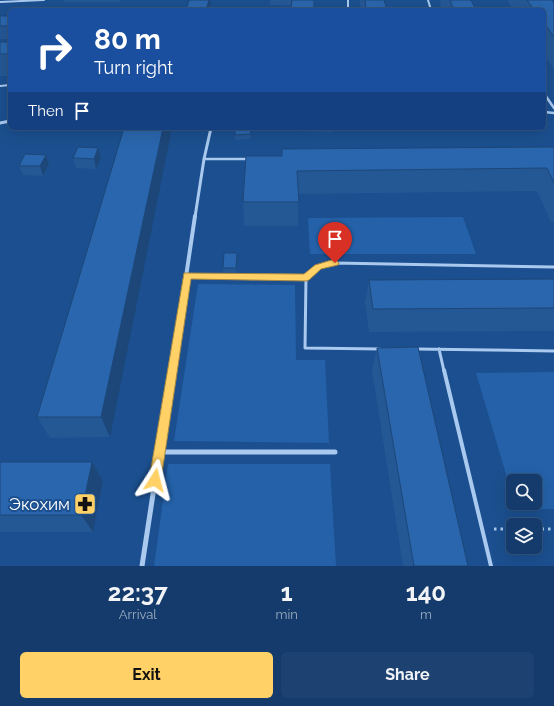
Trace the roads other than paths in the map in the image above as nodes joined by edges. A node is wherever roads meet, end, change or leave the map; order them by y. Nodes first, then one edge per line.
1 (44, 0) edge
2 (0, 2) edge
3 (546, 96) edge
4 (554, 108) edge
5 (211, 130) edge
6 (252, 159) edge
7 (204, 160) junction
8 (554, 267) edge
9 (187, 275) junction
10 (306, 278) junction
11 (384, 349) edge
12 (408, 349) edge
13 (439, 349) junction
14 (554, 350) edge
15 (160, 452) junction
16 (335, 452) dead end
17 (142, 566) edge
18 (491, 566) edge

1 - 2 lane
3 - 4 lane
5 - 7 street
6 - 7 lane
7 - 9 street
8 - 10 lane
9 - 10 lane
9 - 15 street
10 - 11 lane
12 - 13 lane
13 - 14 lane
13 - 18 lane
15 - 16 street
15 - 17 street

